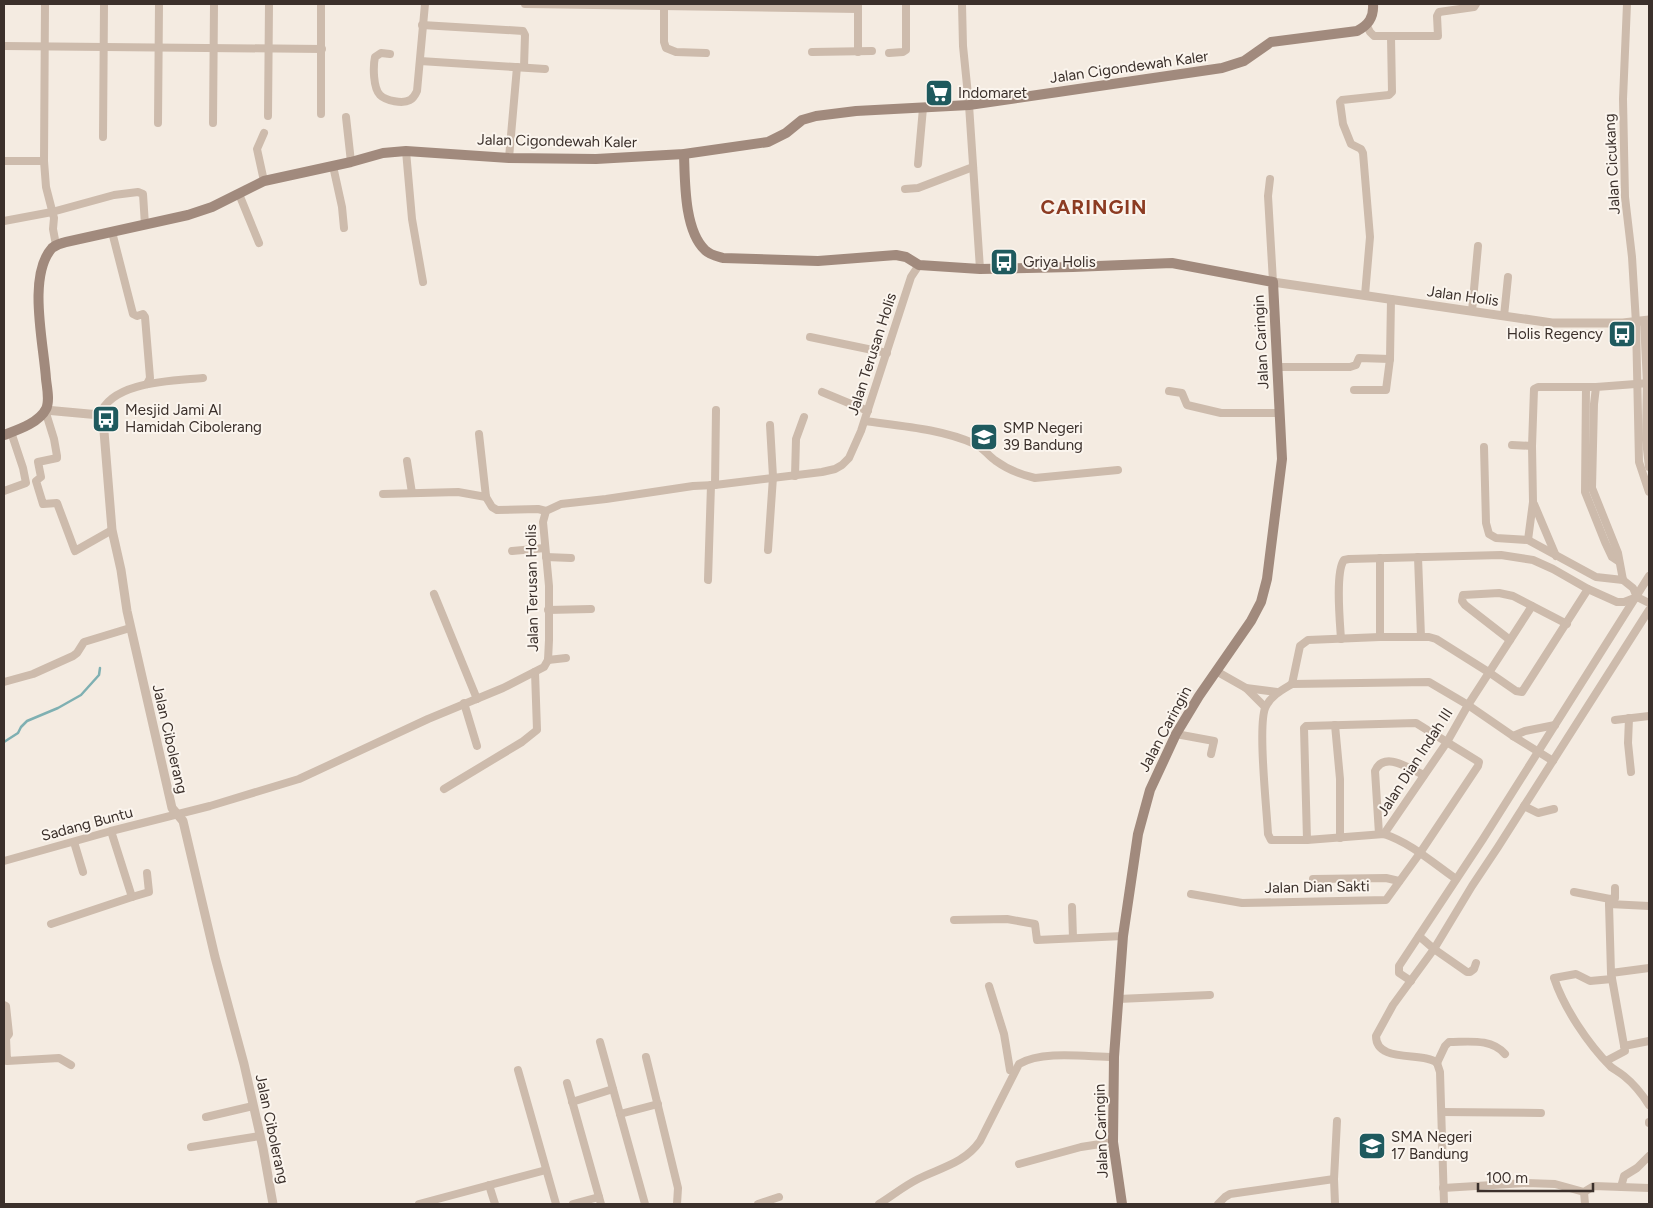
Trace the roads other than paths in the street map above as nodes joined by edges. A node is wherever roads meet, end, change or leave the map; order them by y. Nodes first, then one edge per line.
1 (45, 4) edge
2 (104, 4) edge
3 (159, 4) edge
4 (214, 4) edge
5 (269, 4) edge
6 (321, 4) edge
7 (425, 4) edge
8 (525, 4) edge
9 (906, 4) edge
10 (962, 4) edge
11 (1373, 4) edge
12 (1476, 4) edge
13 (1626, 4) edge
14 (664, 5) edge
15 (858, 6) edge
16 (422, 25) junction
17 (1367, 26) junction
18 (1391, 37) junction
19 (45, 45) junction
20 (4, 46) edge
21 (104, 46) junction
22 (159, 48) junction
23 (213, 48) junction
24 (269, 48) junction
25 (322, 49) junction
26 (812, 52) dead end
27 (858, 52) junction
28 (872, 52) dead end
29 (706, 53) dead end
30 (889, 53) dead end
31 (390, 54) dead end
32 (420, 61) junction
33 (521, 67) junction
34 (546, 69) dead end
35 (969, 105) junction
36 (923, 108) junction
37 (321, 114) dead end
38 (268, 116) dead end
39 (346, 117) dead end
40 (213, 123) dead end
41 (158, 124) dead end
42 (264, 133) dead end
43 (102, 138) dead end
44 (406, 151) junction
45 (684, 154) junction
46 (509, 158) junction
47 (4, 161) edge
48 (44, 162) junction
49 (351, 162) junction
50 (918, 164) dead end
51 (333, 166) junction
52 (973, 167) junction
53 (1270, 179) dead end
54 (264, 181) junction
55 (905, 189) dead end
56 (239, 194) junction
57 (52, 212) junction
58 (4, 221) edge
59 (145, 225) junction
60 (344, 228) dead end
61 (112, 232) junction
62 (259, 243) dead end
63 (56, 245) junction
64 (1478, 246) dead end
65 (919, 264) junction
66 (980, 269) junction
67 (1508, 277) dead end
68 (423, 282) dead end
69 (1273, 282) junction
70 (1366, 296) junction
71 (1391, 299) junction
72 (1472, 311) junction
73 (1504, 316) junction
74 (1643, 321) edge
75 (810, 337) dead end
76 (887, 353) junction
77 (1390, 358) junction
78 (1278, 367) junction
79 (203, 378) dead end
80 (1645, 383) edge
81 (147, 384) junction
82 (1586, 387) junction
83 (1596, 387) junction
84 (1354, 390) dead end
85 (1169, 391) dead end
86 (822, 392) dead end
87 (45, 410) junction
88 (716, 410) dead end
89 (868, 410) junction
90 (1280, 413) junction
91 (1585, 414) junction
92 (1594, 414) junction
93 (100, 415) junction
94 (804, 417) dead end
95 (865, 421) junction
96 (770, 425) dead end
97 (8, 433) edge
98 (479, 434) dead end
99 (1512, 445) dead end
100 (1532, 446) junction
101 (1484, 447) dead end
102 (407, 461) dead end
103 (1649, 467) edge
104 (1118, 470) dead end
105 (795, 476) junction
106 (773, 477) junction
107 (36, 481) junction
108 (26, 484) junction
109 (713, 485) junction
110 (4, 491) edge
111 (1649, 492) edge
112 (412, 493) junction
113 (383, 494) dead end
114 (486, 497) junction
115 (1591, 497) junction
116 (1533, 502) junction
117 (546, 510) junction
118 (112, 530) junction
119 (1528, 540) junction
120 (768, 550) dead end
121 (512, 551) dead end
122 (546, 552) junction
123 (1556, 556) junction
124 (1418, 557) junction
125 (571, 558) dead end
126 (1380, 558) junction
127 (1649, 576) edge
128 (708, 580) dead end
129 (1623, 580) junction
130 (1588, 589) junction
131 (434, 594) dead end
132 (1636, 597) junction
133 (1649, 603) edge
134 (1532, 606) junction
135 (548, 610) junction
136 (591, 610) dead end
137 (1649, 610) edge
138 (1567, 624) junction
139 (130, 628) junction
140 (1380, 637) junction
141 (1422, 638) junction
142 (1341, 639) junction
143 (1510, 640) junction
144 (566, 658) dead end
145 (548, 660) junction
146 (535, 672) junction
147 (1216, 672) junction
148 (1490, 672) junction
149 (4, 682) edge
150 (1292, 684) junction
151 (1246, 688) junction
152 (1277, 692) junction
153 (477, 699) junction
154 (464, 704) junction
155 (1468, 705) junction
156 (1265, 707) junction
157 (1649, 716) edge
158 (1629, 718) junction
159 (1615, 720) dead end
160 (1335, 725) junction
161 (1555, 725) junction
162 (1176, 734) junction
163 (1513, 736) junction
164 (1447, 742) junction
165 (477, 746) dead end
166 (1538, 752) junction
167 (1211, 754) dead end
168 (1553, 761) junction
169 (1631, 772) dead end
170 (1424, 775) junction
171 (444, 790) dead end
172 (1524, 806) junction
173 (1554, 808) dead end
174 (178, 814) junction
175 (111, 831) junction
176 (1382, 834) junction
177 (1340, 838) junction
178 (1307, 840) junction
179 (74, 842) junction
180 (1420, 853) junction
181 (4, 862) edge
182 (83, 872) dead end
183 (147, 873) dead end
184 (1313, 879) dead end
185 (1456, 879) junction
186 (1399, 881) junction
187 (1615, 888) dead end
188 (1574, 892) dead end
189 (1191, 894) dead end
190 (132, 897) junction
191 (1610, 902) junction
192 (1649, 906) edge
193 (1072, 907) dead end
194 (954, 920) dead end
195 (52, 924) dead end
196 (1122, 936) junction
197 (1419, 936) junction
198 (1073, 938) junction
199 (1434, 949) junction
200 (1476, 963) dead end
201 (1649, 968) edge
202 (1611, 976) junction
203 (1411, 981) junction
204 (990, 986) dead end
205 (1210, 995) dead end
206 (1118, 999) junction
207 (4, 1004) edge
208 (1649, 1040) edge
209 (600, 1042) dead end
210 (1624, 1046) junction
211 (1504, 1054) dead end
212 (646, 1057) dead end
213 (1114, 1057) junction
214 (1606, 1061) junction
215 (1437, 1063) junction
216 (71, 1065) dead end
217 (518, 1070) dead end
218 (1010, 1070) dead end
219 (567, 1083) dead end
220 (613, 1089) junction
221 (572, 1102) junction
222 (658, 1104) junction
223 (1649, 1105) edge
224 (253, 1106) junction
225 (1442, 1112) junction
226 (1541, 1113) dead end
227 (620, 1114) junction
228 (206, 1117) dead end
229 (1337, 1121) dead end
230 (260, 1136) junction
231 (1113, 1142) junction
232 (190, 1147) dead end
233 (1649, 1156) edge
234 (1019, 1164) dead end
235 (546, 1170) junction
236 (1334, 1179) junction
237 (489, 1185) junction
238 (1621, 1187) junction
239 (1443, 1188) junction
240 (1649, 1188) edge
241 (1584, 1192) junction
242 (779, 1197) dead end
243 (600, 1201) edge
244 (273, 1204) edge
245 (419, 1204) edge
246 (495, 1204) edge
247 (556, 1204) edge
248 (573, 1204) edge
249 (645, 1204) edge
250 (677, 1204) edge
251 (758, 1204) edge
252 (879, 1204) edge
253 (1122, 1204) edge
254 (1218, 1204) edge
255 (1335, 1204) edge
256 (1444, 1204) edge
257 (1585, 1204) edge

1 - 19 street
2 - 21 street
3 - 22 street
4 - 23 street
5 - 24 street
6 - 25 street
7 - 16 street
8 - 14 street
9 - 30 street
10 - 35 street
11 - 17 main road
12 - 18 street
13 - 74 street, Jalan Cicukang
14 - 15 street
14 - 29 street
15 - 27 street
16 - 32 street
16 - 33 street
17 - 18 street
17 - 35 main road, Jalan Cigondewah Kaler
18 - 70 street
19 - 20 street
19 - 21 street
19 - 48 street
21 - 22 street
21 - 43 street
22 - 23 street
22 - 41 street
23 - 24 street
23 - 40 street
24 - 25 street
24 - 38 street
25 - 37 street
26 - 27 street
27 - 28 street
31 - 32 street
32 - 33 street
33 - 34 street
33 - 46 street
35 - 36 main road, Jalan Cigondewah Kaler
35 - 52 street
36 - 45 main road, Jalan Cigondewah Kaler
36 - 50 street
39 - 49 street
42 - 54 street
44 - 46 main road, Jalan Cigondewah Kaler
44 - 49 main road, Jalan Cigondewah Kaler
44 - 68 street
45 - 46 main road, Jalan Cigondewah Kaler
45 - 65 main road
47 - 48 street
48 - 57 street
49 - 51 main road, Jalan Cigondewah Kaler
51 - 54 main road, Jalan Cigondewah Kaler
51 - 60 street
52 - 55 street
52 - 66 street
53 - 69 street
54 - 56 main road, Jalan Cigondewah Kaler
56 - 59 main road, Jalan Cigondewah Kaler
56 - 62 street
57 - 58 street
57 - 59 street
57 - 63 street
59 - 61 main road, Jalan Cigondewah Kaler
61 - 63 main road, Jalan Cigondewah Kaler
61 - 81 street
63 - 87 main road
64 - 72 street
65 - 66 main road
65 - 76 street, Jalan Terusan Holis
66 - 69 main road
67 - 73 street
69 - 70 street, Jalan Holis
69 - 78 main road, Jalan Caringin
70 - 71 street, Jalan Holis
71 - 72 street, Jalan Holis
71 - 77 street
72 - 73 street, Jalan Holis
73 - 74 street, Jalan Holis
74 - 80 street, Jalan Cicukang
75 - 76 street
76 - 89 street, Jalan Terusan Holis
77 - 78 street
77 - 84 street
78 - 90 main road, Jalan Caringin
79 - 81 street
80 - 83 street
80 - 103 street
80 - 111 street
81 - 93 street
82 - 83 street
82 - 91 street
82 - 100 street
83 - 92 street
85 - 90 street
86 - 89 street
87 - 93 street
87 - 97 main road
87 - 107 street
88 - 109 street
89 - 95 street, Jalan Terusan Holis
90 - 147 main road, Jalan Caringin
91 - 92 street
91 - 115 street
92 - 115 street
93 - 118 street, Jalan Cibolerang
94 - 105 street
95 - 104 street
95 - 105 street, Jalan Terusan Holis
96 - 106 street
97 - 108 street
98 - 114 street
99 - 100 street
100 - 116 street
101 - 119 street
102 - 112 street
105 - 106 street, Jalan Terusan Holis
106 - 109 street, Jalan Terusan Holis
106 - 120 street
107 - 108 street
107 - 118 street
108 - 110 street
109 - 117 street, Jalan Terusan Holis
109 - 128 street
112 - 113 street
112 - 114 street
114 - 117 street
115 - 129 street
116 - 119 street
116 - 123 street
117 - 122 street, Jalan Terusan Holis
118 - 139 street, Jalan Cibolerang
119 - 123 street
121 - 122 street
122 - 125 street
122 - 135 street, Jalan Terusan Holis
123 - 129 street
124 - 126 street
124 - 130 street
124 - 141 street
126 - 140 street
126 - 142 street
127 - 132 street
129 - 132 street
130 - 132 street
130 - 138 street
131 - 153 street
132 - 133 street
132 - 161 street
134 - 138 street
134 - 143 street, Jalan Dian Indah III
134 - 143 street
135 - 136 street
135 - 145 street, Jalan Terusan Holis
137 - 168 street
138 - 148 street
139 - 149 street
139 - 174 street, Jalan Cibolerang
140 - 141 street
140 - 142 street
141 - 148 street
142 - 150 street
143 - 148 street, Jalan Dian Indah III
144 - 145 street
145 - 146 street, Jalan Terusan Holis
146 - 153 street, Jalan Terusan Holis
146 - 171 street
147 - 151 street
147 - 162 main road, Jalan Caringin
148 - 155 street, Jalan Dian Indah III
150 - 152 street
150 - 155 street
151 - 152 street
151 - 156 street
152 - 156 street
153 - 154 street, Jalan Terusan Holis
154 - 165 street
154 - 174 street, Jalan Terusan Holis
155 - 163 street
155 - 164 street, Jalan Dian Indah III
156 - 178 street
157 - 158 street
158 - 159 street
158 - 169 street
160 - 164 street
160 - 177 street
160 - 178 street
161 - 163 street
161 - 166 street
162 - 167 street
162 - 196 main road, Jalan Caringin
163 - 166 street
164 - 170 street, Jalan Dian Indah III
164 - 180 street, Jalan Dian Sakti
166 - 168 street
166 - 185 street
168 - 172 street
170 - 176 street, Jalan Dian Indah III
170 - 176 street
172 - 173 street
172 - 199 street
174 - 175 street, Sadang Buntu
174 - 224 street, Jalan Cibolerang
175 - 179 street, Sadang Buntu
175 - 190 street
176 - 177 street
176 - 180 street
177 - 178 street
179 - 181 street, Sadang Buntu
179 - 182 street
180 - 185 street
180 - 186 street, Jalan Dian Sakti
183 - 190 street
184 - 186 street
185 - 197 street
186 - 189 street, Jalan Dian Sakti
187 - 191 street
188 - 191 street
190 - 195 street
191 - 192 street
191 - 202 street
193 - 198 street
194 - 198 street
196 - 198 street
196 - 206 main road, Jalan Caringin
197 - 199 street
197 - 203 street
199 - 200 street
199 - 203 street
201 - 202 street
202 - 210 street
202 - 214 street
203 - 215 street
204 - 218 street
205 - 206 street
206 - 213 main road, Jalan Caringin
207 - 216 street
208 - 210 street
209 - 220 street
210 - 214 street
211 - 215 street
212 - 222 street
213 - 231 main road, Jalan Caringin
213 - 252 street
214 - 223 street
215 - 225 street
217 - 235 street
219 - 221 street
220 - 221 street
220 - 227 street
221 - 243 street
222 - 227 street
222 - 250 street
224 - 228 street
224 - 230 street, Jalan Cibolerang
225 - 226 street
225 - 239 street
227 - 249 street
229 - 236 street
230 - 232 street
230 - 244 street, Jalan Cibolerang
231 - 234 street
231 - 253 main road, Jalan Caringin
233 - 238 street
235 - 237 street
235 - 247 street
236 - 254 street
236 - 255 street
237 - 245 street
237 - 246 street
238 - 240 street
238 - 241 street
239 - 241 street
239 - 256 street
241 - 257 street
242 - 251 street
243 - 248 street

